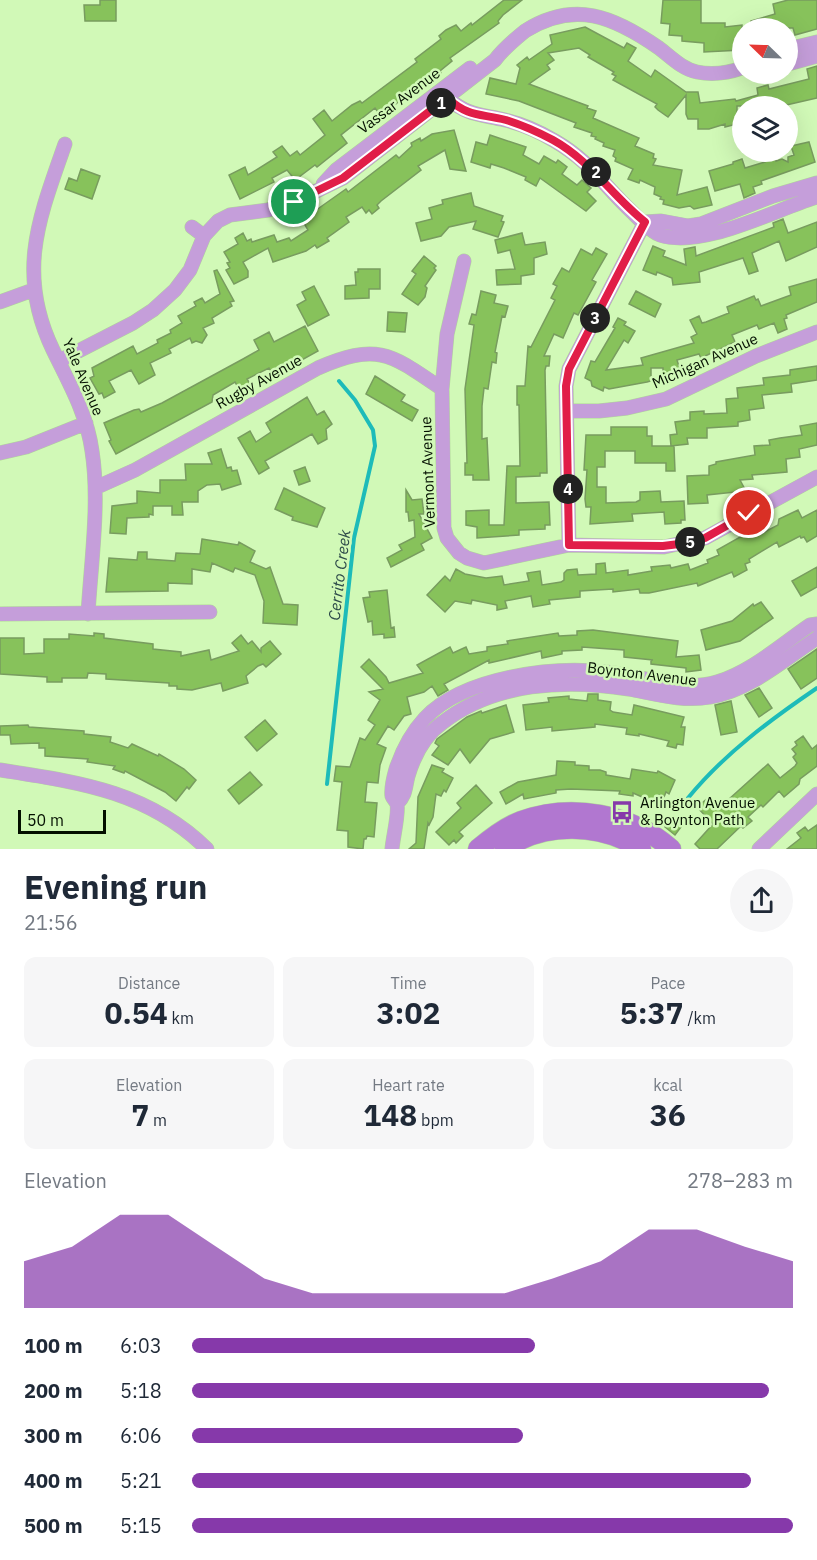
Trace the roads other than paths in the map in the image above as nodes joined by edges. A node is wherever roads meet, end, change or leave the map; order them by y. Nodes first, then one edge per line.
1 (817, 42) edge
2 (798, 47) edge
3 (504, 48) junction
4 (817, 56) edge
5 (798, 61) edge
6 (732, 70) edge
7 (447, 98) junction
8 (65, 144) dead end
9 (817, 183) edge
10 (320, 188) junction
11 (817, 197) edge
12 (645, 222) junction
13 (192, 227) dead end
14 (204, 236) junction
15 (464, 261) dead end
16 (33, 290) junction
17 (0, 302) edge
18 (817, 332) edge
19 (59, 361) junction
20 (442, 390) junction
21 (567, 411) junction
22 (86, 423) junction
23 (0, 453) edge
24 (817, 477) edge
25 (95, 488) junction
26 (569, 545) junction
27 (210, 612) dead end
28 (0, 614) edge
29 (87, 614) junction
30 (817, 624) edge
31 (817, 638) edge
32 (0, 770) edge
33 (817, 794) edge
34 (397, 804) junction
35 (207, 849) edge
36 (392, 849) edge
37 (478, 849) edge
38 (505, 849) edge
39 (641, 849) edge
40 (671, 849) edge
41 (759, 849) edge

1 - 2 street
3 - 6 street, Vassar Avenue
3 - 7 street, Vassar Avenue
3 - 10 street, Vassar Avenue
4 - 5 street
7 - 10 street, Vassar Avenue
7 - 12 street
8 - 16 street, Yale Avenue
9 - 12 street
10 - 14 street, Vassar Avenue
11 - 12 street
12 - 21 street
13 - 14 street
14 - 19 street, Vassar Avenue
15 - 20 street, Vermont Avenue
16 - 17 street
16 - 19 street, Yale Avenue
18 - 21 street, Michigan Avenue
19 - 22 street, Yale Avenue
20 - 25 street, Rugby Avenue
20 - 26 street, Vermont Avenue
21 - 26 street
22 - 23 street
22 - 25 street, Yale Avenue
24 - 26 street, Vermont Avenue
25 - 29 street, Yale Avenue
27 - 29 street
28 - 29 street
30 - 34 street, Boynton Avenue
31 - 34 street, Boynton Avenue
32 - 35 street
33 - 41 street
34 - 36 street, Boynton Avenue
37 - 40 main road
38 - 39 main road

